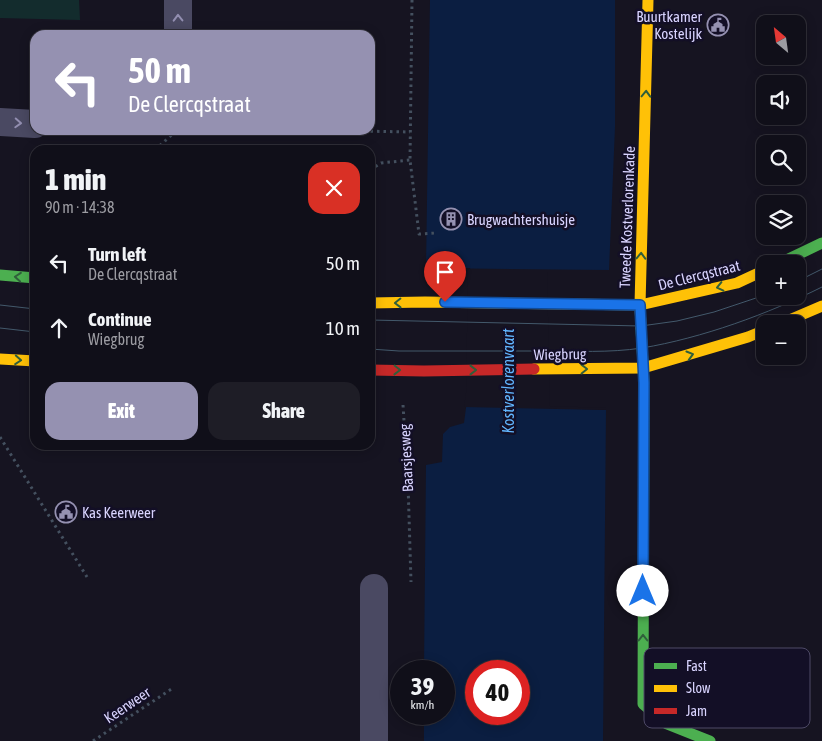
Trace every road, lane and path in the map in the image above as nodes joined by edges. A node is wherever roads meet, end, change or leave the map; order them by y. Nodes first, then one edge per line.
1 (178, 0) edge
2 (412, 0) edge
3 (648, 0) edge
4 (178, 30) edge
5 (0, 122) edge
6 (30, 124) edge
7 (375, 131) edge
8 (410, 132) junction
9 (172, 135) edge
10 (160, 145) edge
11 (410, 160) junction
12 (375, 167) edge
13 (436, 234) dead end
14 (822, 243) edge
15 (797, 255) edge
16 (756, 274) edge
17 (0, 275) edge
18 (30, 278) edge
19 (375, 303) edge
20 (640, 305) junction
21 (822, 306) edge
22 (801, 315) edge
23 (756, 334) edge
24 (0, 359) edge
25 (30, 361) edge
26 (643, 368) junction
27 (375, 370) edge
28 (403, 398) dead end
29 (0, 437) edge
30 (410, 538) dead end
31 (88, 577) dead end
32 (374, 588) dead end
33 (173, 688) dead end
34 (644, 705) edge
35 (677, 728) edge
36 (93, 741) edge
37 (374, 741) edge
38 (710, 741) edge

4 -> 1 street
2 - 8 path
20 -> 3 street, Tweede Kostverlorenkade
5 -> 6 street
7 - 8 path
8 - 11 path
9 - 10 path
11 - 12 path
11 - 13 path
14 - 15 street
16 -> 20 street, De Clercqstraat
18 -> 17 street
20 -> 19 street, De Clercqstraat
20 - 26 street, Tweede Kostverlorenkade
21 - 22 street
26 -> 23 street
24 -> 25 street
27 -> 26 street, Wiegbrug
34 -> 26 street, Tweede Kostverlorenkade
28 - 30 path, Baarsjesweg
29 - 31 path
32 - 37 street
33 - 36 path, Keerweer
38 -> 35 street, Tweede Kostverlorenkade

